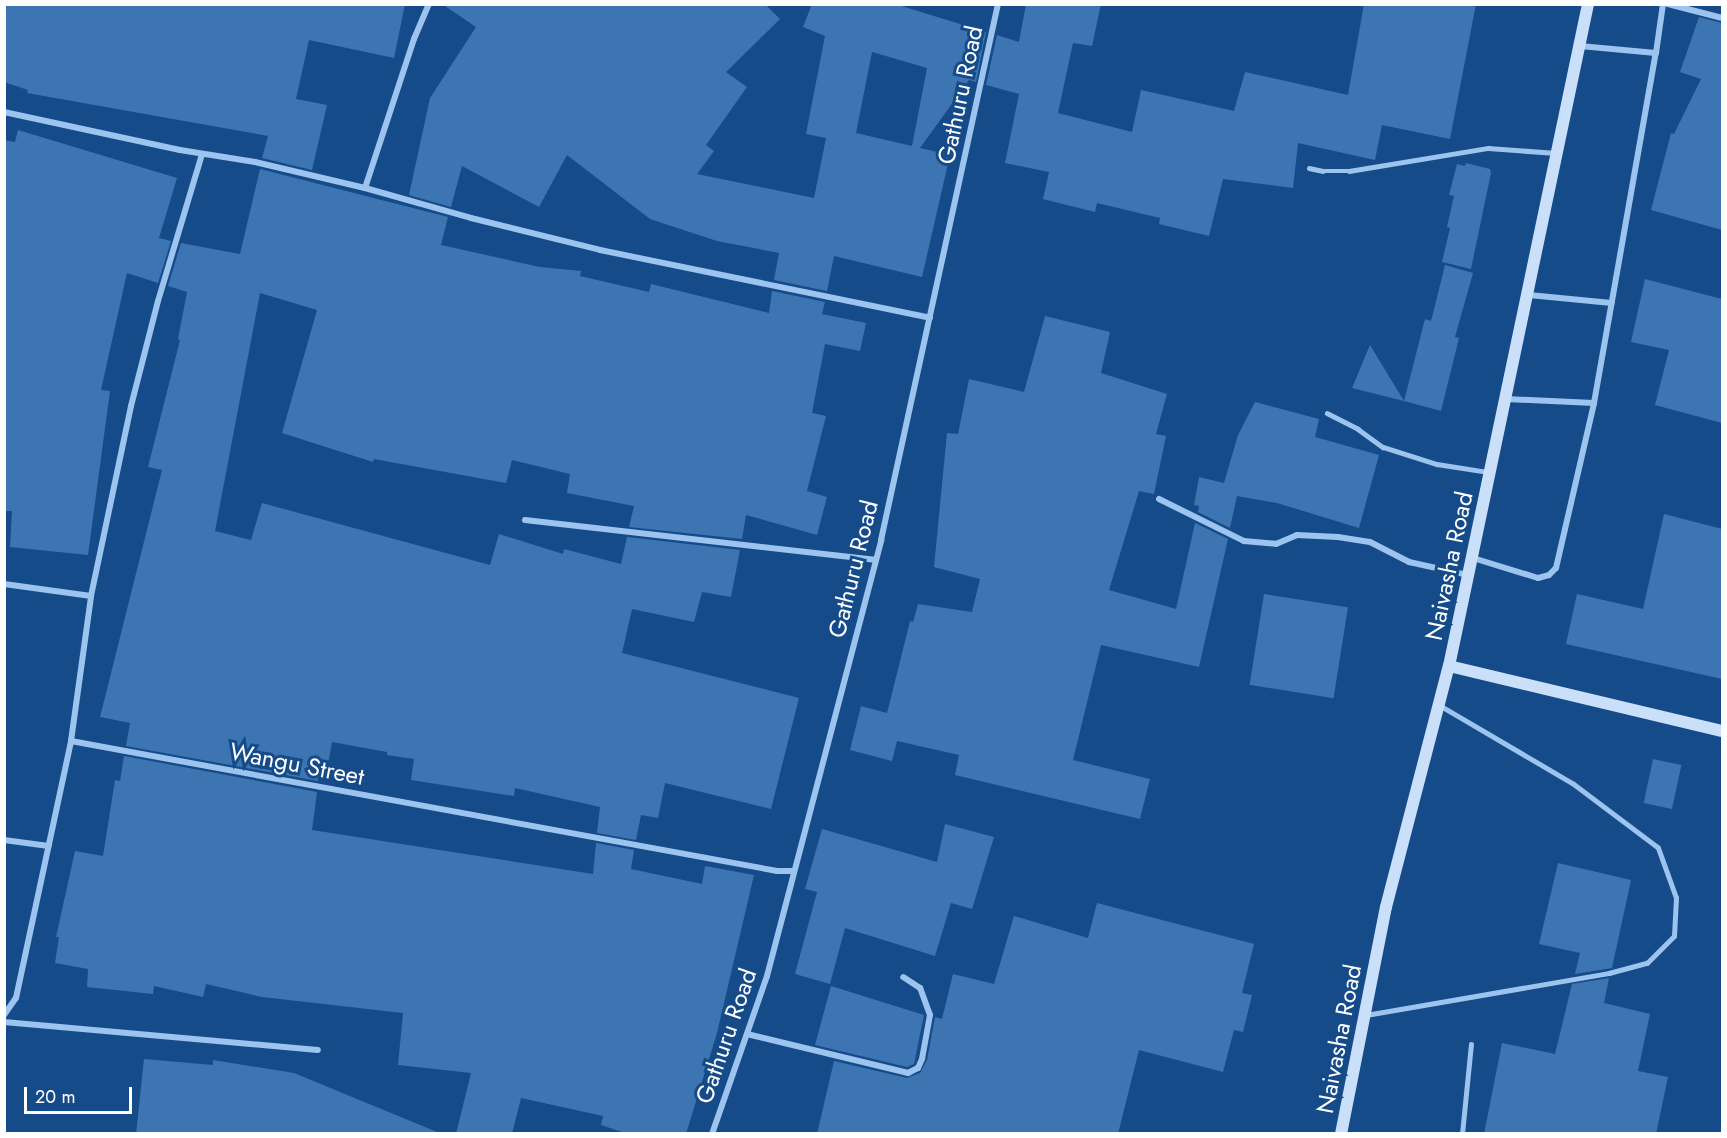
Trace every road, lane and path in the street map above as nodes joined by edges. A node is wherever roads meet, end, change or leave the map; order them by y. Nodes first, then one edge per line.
1 (429, 4) edge
2 (998, 4) edge
3 (1588, 4) edge
4 (1663, 4) edge
5 (1668, 4) edge
6 (1722, 18) edge
7 (1580, 46) junction
8 (1656, 53) junction
9 (4, 112) edge
10 (1558, 153) junction
11 (202, 154) junction
12 (1309, 168) dead end
13 (365, 188) junction
14 (1529, 295) junction
15 (1612, 303) junction
16 (930, 318) junction
17 (1506, 399) junction
18 (1594, 404) junction
19 (1327, 413) dead end
20 (1491, 472) junction
21 (1159, 500) dead end
22 (525, 520) dead end
23 (1473, 558) junction
24 (875, 560) junction
25 (1469, 575) junction
26 (4, 584) edge
27 (91, 596) junction
28 (1449, 666) junction
29 (1439, 705) junction
30 (1722, 731) edge
31 (71, 741) junction
32 (4, 840) edge
33 (49, 846) junction
34 (794, 871) junction
35 (903, 977) dead end
36 (4, 1015) edge
37 (1366, 1015) junction
38 (4, 1022) edge
39 (747, 1034) junction
40 (1472, 1044) dead end
41 (318, 1050) dead end
42 (712, 1134) edge
43 (1341, 1134) edge
44 (1462, 1134) edge

1 - 13 street
2 - 16 street, Gathuru Road
3 - 7 main road, Naivasha Road
4 - 8 street
5 - 6 street
7 - 8 street
7 - 10 main road, Naivasha Road
8 - 15 street
9 - 11 street
10 - 12 lane
10 - 14 main road, Naivasha Road
11 - 13 street
11 - 27 street
13 - 16 street
14 - 15 street
14 - 17 main road, Naivasha Road
15 - 18 street
16 - 24 street, Gathuru Road
17 - 18 street
17 - 20 main road, Naivasha Road
18 - 23 street
19 - 20 lane
20 - 23 main road, Naivasha Road
21 - 25 street
22 - 24 street
23 - 25 main road, Naivasha Road
24 - 34 street, Gathuru Road
25 - 28 main road, Naivasha Road
26 - 27 street
27 - 31 street
28 - 29 main road, Naivasha Road
28 - 30 main road
29 - 37 main road, Naivasha Road
29 - 37 lane
31 - 33 street
31 - 34 street, Wangu Street
32 - 33 street
33 - 36 street
34 - 39 street, Gathuru Road
35 - 39 street
37 - 43 main road, Naivasha Road
38 - 41 street
39 - 42 street, Gathuru Road
40 - 44 lane

